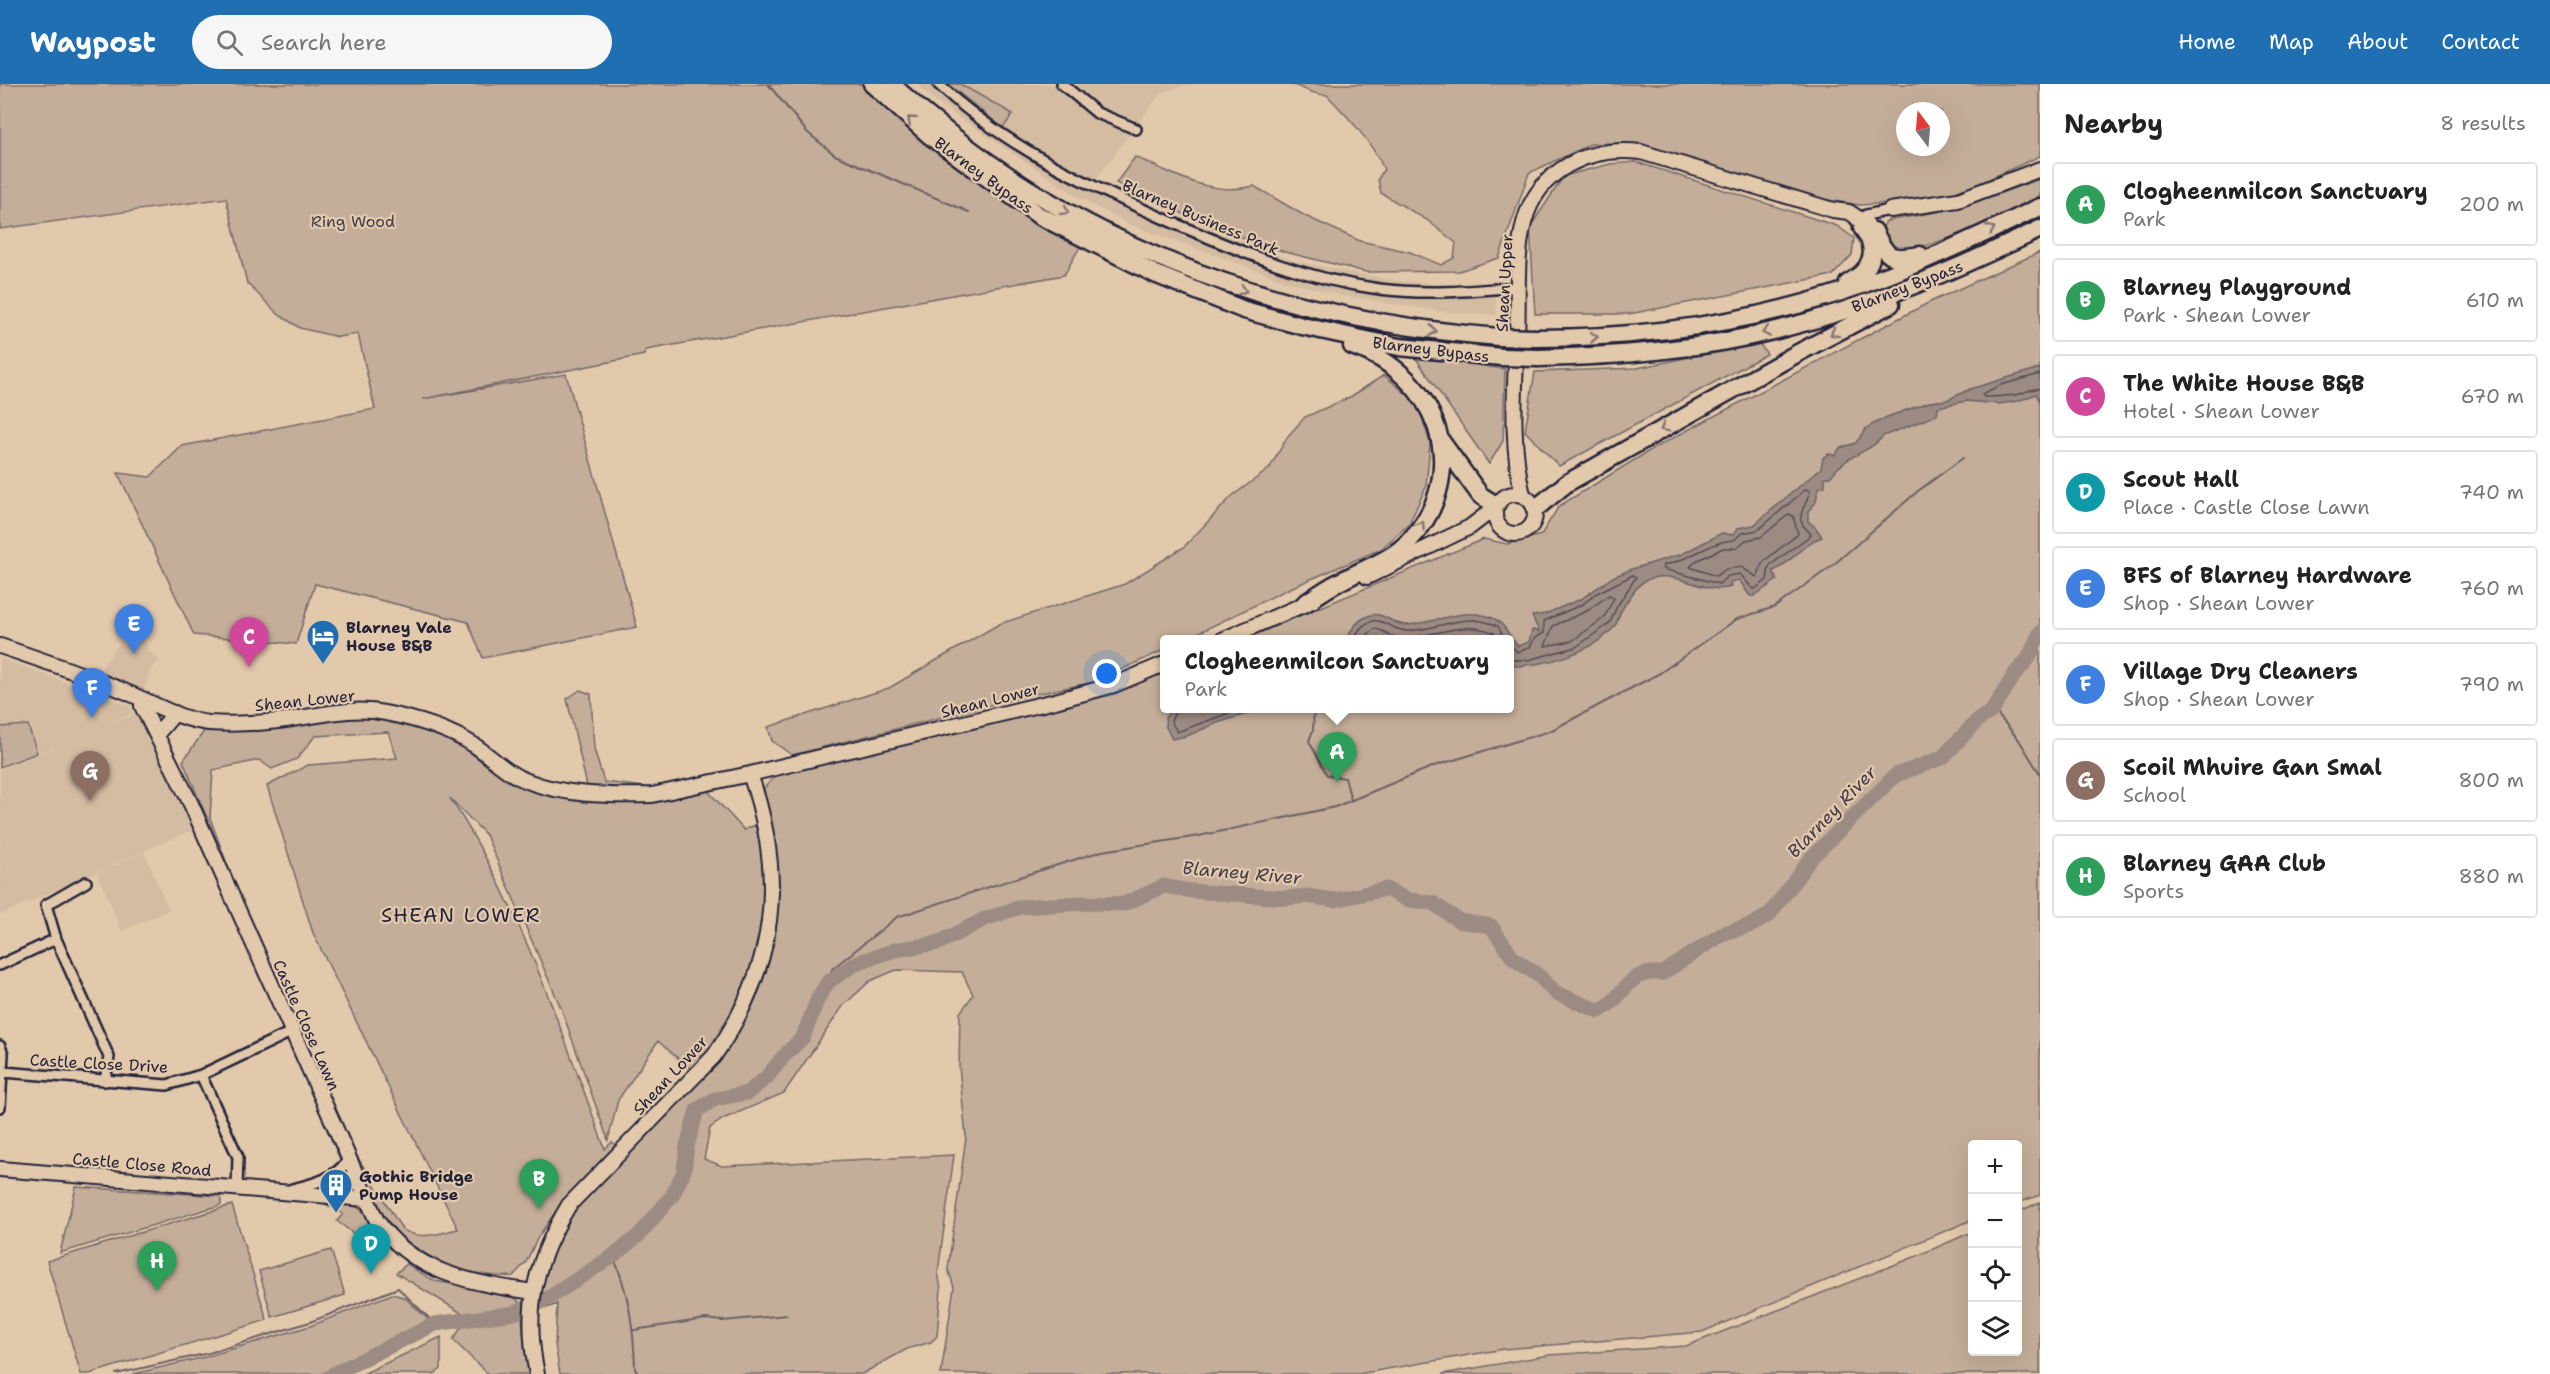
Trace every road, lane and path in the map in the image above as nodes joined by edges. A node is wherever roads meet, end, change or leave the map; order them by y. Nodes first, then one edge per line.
1 (872, 84) edge
2 (891, 84) edge
3 (938, 84) edge
4 (1062, 84) edge
5 (1136, 129) dead end
6 (2040, 169) edge
7 (2040, 207) edge
8 (1890, 210) joint
9 (1861, 223) junction
10 (2040, 229) edge
11 (1943, 252) junction
12 (1980, 258) junction
13 (1519, 287) junction
14 (1807, 302) junction
15 (1244, 310) junction
16 (1440, 440) junction
17 (1515, 444) junction
18 (1523, 495) junction
19 (1497, 504) junction
20 (1534, 509) junction
21 (1498, 526) junction
22 (1424, 552) junction
23 (1304, 604) junction
24 (1231, 635) edge
25 (0, 646) edge
26 (1160, 665) edge
27 (145, 700) junction
28 (175, 713) junction
29 (157, 734) junction
30 (750, 774) junction
31 (86, 882) dead end
32 (56, 939) junction
33 (0, 965) edge
34 (291, 1032) junction
35 (0, 1046) edge
36 (3, 1072) junction
37 (201, 1075) junction
38 (105, 1081) junction
39 (0, 1107) edge
40 (348, 1160) junction
41 (0, 1169) edge
42 (237, 1188) junction
43 (280, 1192) junction
44 (366, 1199) junction
45 (537, 1275) junction
46 (513, 1289) junction
47 (532, 1297) junction
48 (537, 1374) edge

15 -> 1 highway, Blarney Bypass
2 -> 14 highway, Blarney Bypass, bridge
3 - 13 street, Blarney Business Park
4 - 5 street
6 - 8 main road
11 -> 7 highway, Blarney Bypass
8 - 9 street
9 - 11 highway
9 - 13 main road, Shean Upper
9 - 14 highway
10 - 12 highway, Blarney Bypass
11 - 14 highway, Blarney Bypass
12 -> 15 highway, Blarney Bypass, bridge
12 -> 20 highway
13 - 17 main road, Shean Upper
15 - 16 highway
16 - 19 highway
23 -> 16 highway
17 - 18 main road, Shean Upper
17 - 19 main road, Shean Upper
18 - 19 main road
18 - 20 main road
19 - 21 main road
19 - 22 main road
20 - 21 main road
21 - 22 main road
22 - 23 main road
23 - 24 main road
25 - 27 main road, Shean Lower
26 - 30 main road, Shean Lower
27 - 28 main road, Shean Lower
27 - 29 main road, Castle Close Lawn
28 - 29 main road
28 - 30 main road, Shean Lower
29 - 34 main road, Castle Close Lawn
30 - 45 main road, Shean Lower
31 - 32 street
32 - 33 street
32 - 38 street
34 - 37 street, Castle Close Drive
34 - 40 main road, Castle Close Lawn
35 - 36 street
36 - 38 street, Castle Close Drive
36 - 39 street
37 - 38 street, Castle Close Drive
37 - 42 street
40 - 43 street, Castle Close Road
40 - 44 main road, Castle Close Lawn
41 - 42 main road, Castle Close Road
42 - 43 main road, Castle Close Road
43 - 44 main road, Castle Close Road
44 - 46 main road, Castle Close Lawn
45 - 46 main road
45 - 47 main road, Shean Lower
46 - 47 main road, Castle Close Lawn
47 - 48 main road, Shean Lower

